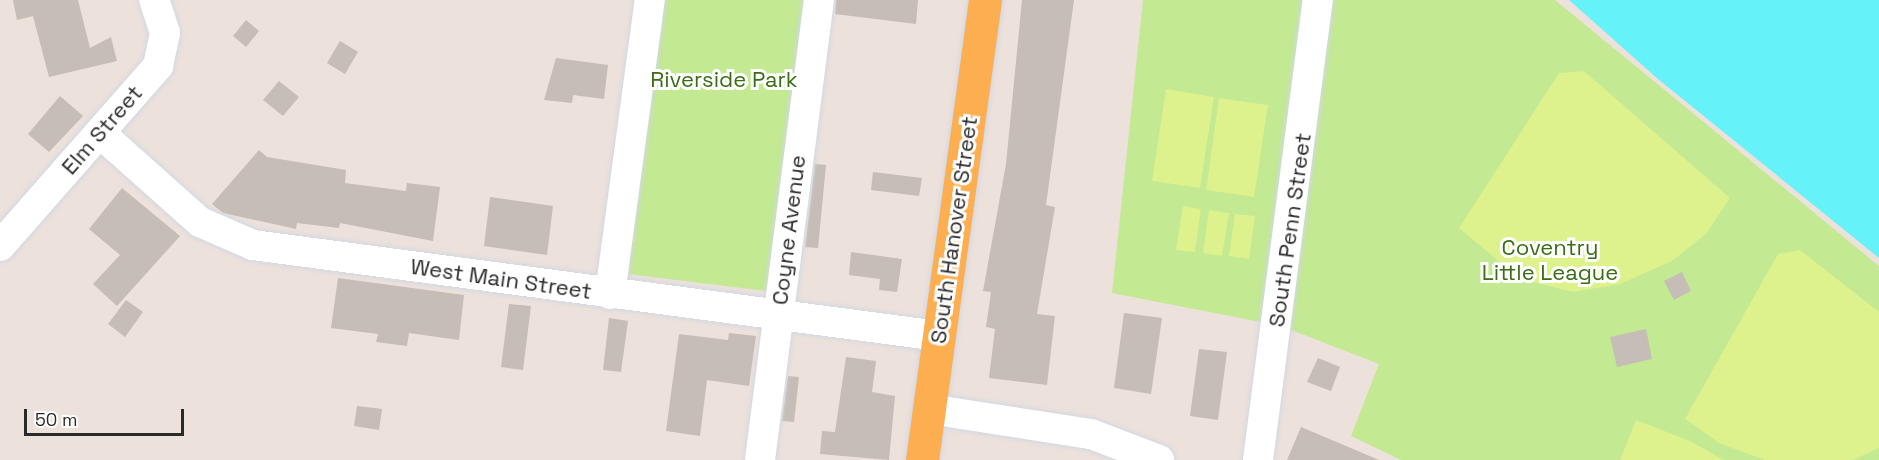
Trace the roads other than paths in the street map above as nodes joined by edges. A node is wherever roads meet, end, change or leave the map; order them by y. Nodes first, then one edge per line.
1 (154, 0) edge
2 (650, 0) edge
3 (819, 0) edge
4 (984, 0) edge
5 (1318, 0) edge
6 (100, 133) junction
7 (0, 246) edge
8 (610, 294) junction
9 (778, 316) junction
10 (939, 336) junction
11 (929, 409) junction
12 (759, 460) edge
13 (922, 460) edge
14 (1159, 460) edge
15 (1258, 460) edge

1 - 6 street, Elm Street
2 - 8 street
3 - 9 street, Coyne Avenue
4 - 10 main road, South Hanover Street
5 - 15 street, South Penn Street
6 - 7 street, Elm Street
6 - 8 street, West Main Street
8 - 9 street, West Main Street
9 - 10 street, West Main Street
9 - 12 street, Coyne Avenue
10 - 11 main road, South Hanover Street
11 - 13 main road, South Hanover Street
11 - 14 street

